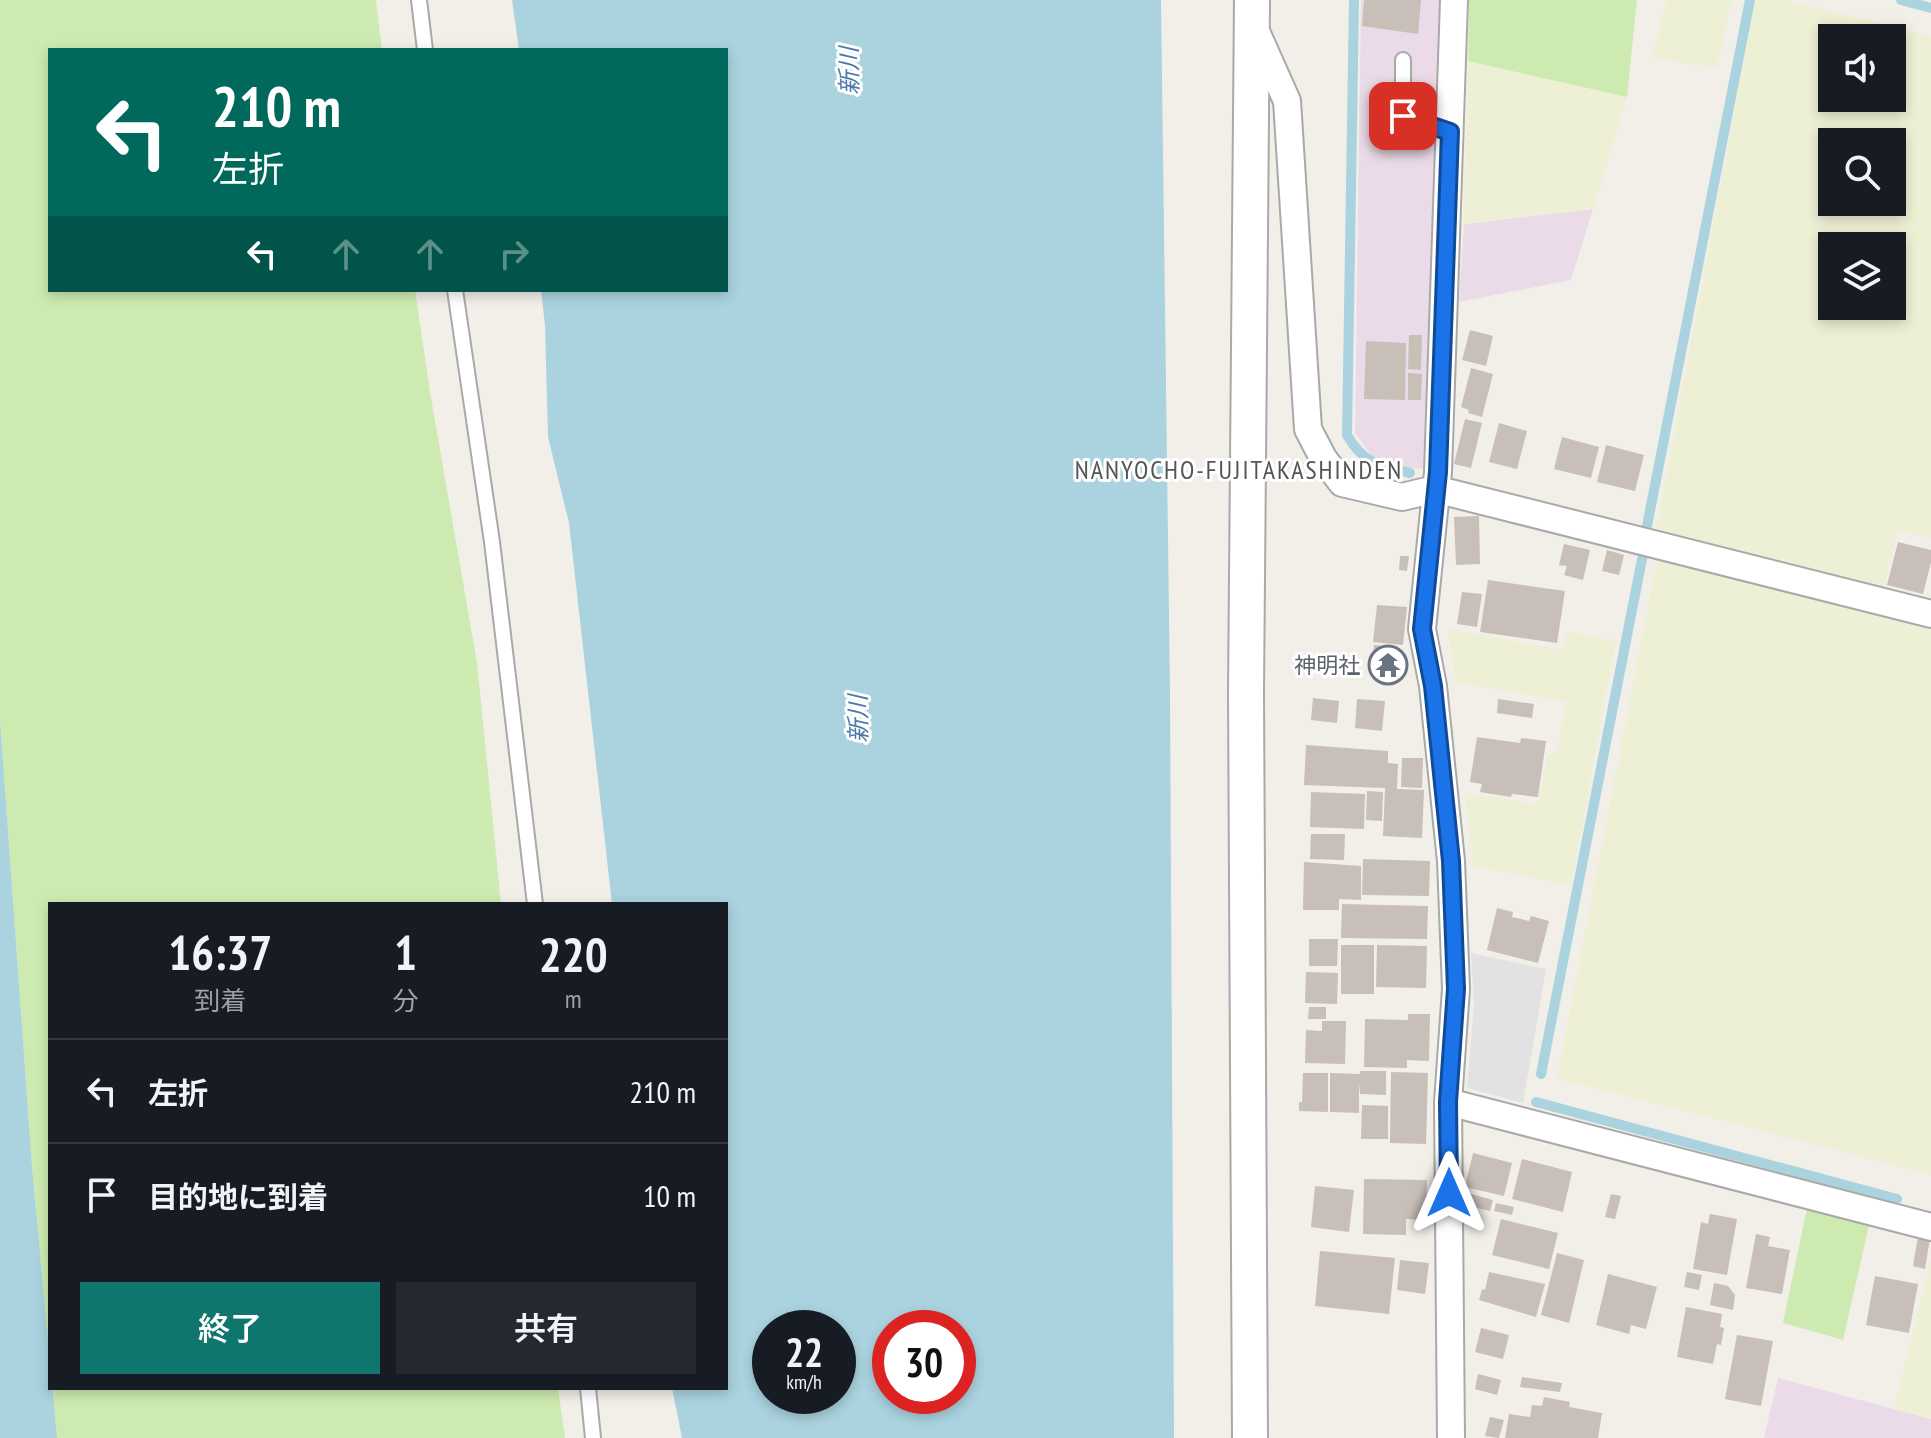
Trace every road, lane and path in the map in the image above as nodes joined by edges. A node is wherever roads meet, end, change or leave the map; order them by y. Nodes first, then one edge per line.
1 (419, 0) edge
2 (1454, 0) edge
3 (1252, 12) edge
4 (425, 48) edge
5 (1403, 60) dead end
6 (1450, 132) junction
7 (455, 292) edge
8 (1435, 489) junction
9 (1931, 614) edge
10 (535, 902) edge
11 (1448, 1102) junction
12 (1931, 1227) edge
13 (588, 1390) edge
14 (593, 1438) edge
15 (1250, 1438) edge
16 (1451, 1438) edge

1 - 4 lane
2 - 6 street
3 - 8 street
3 - 15 street
5 - 6 lane
6 - 8 street
7 - 10 lane
8 - 9 street
8 - 11 street
11 - 12 street
11 - 16 street
13 - 14 lane

